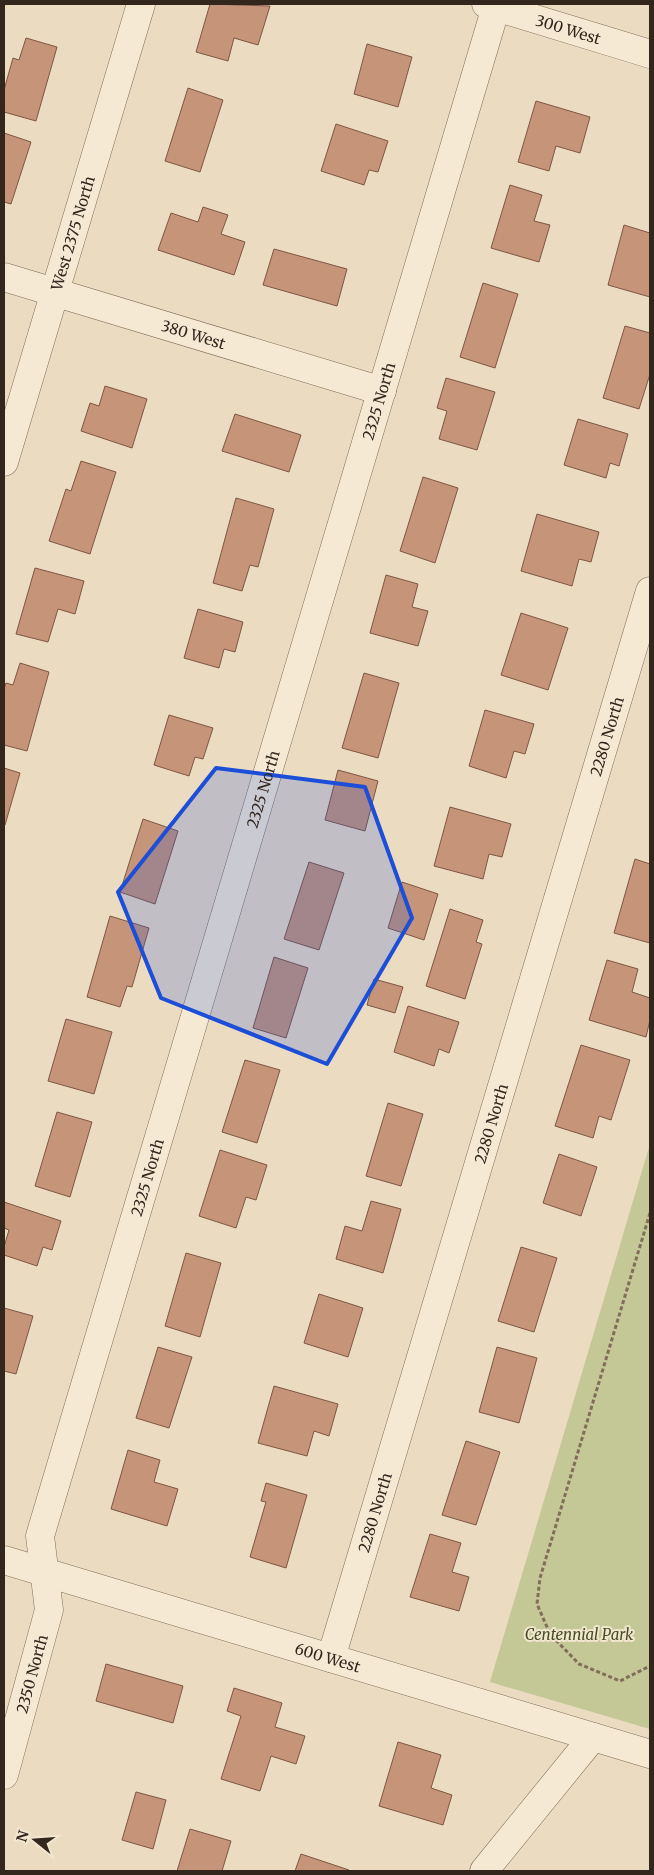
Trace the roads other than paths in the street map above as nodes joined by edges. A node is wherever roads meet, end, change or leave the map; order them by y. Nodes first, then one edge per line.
1 (141, 4) edge
2 (491, 5) edge
3 (650, 54) edge
4 (4, 277) edge
5 (55, 293) junction
6 (382, 391) junction
7 (4, 462) edge
8 (650, 591) edge
9 (4, 1560) edge
10 (44, 1572) junction
11 (331, 1658) junction
12 (593, 1737) junction
13 (650, 1754) edge
14 (4, 1775) edge
15 (484, 1871) edge

1 - 5 street, West 2375 North
2 - 3 street, 300 West
2 - 6 street, 2325 North
4 - 5 street, 380 West
5 - 6 street, 380 West
5 - 7 street, West 2375 North
6 - 10 street, 2325 North
8 - 11 street, 2280 North
9 - 10 street, 600 West
10 - 11 street, 600 West
10 - 14 street, 2350 North
11 - 12 street, 600 West
12 - 13 street, 600 West
12 - 15 street

